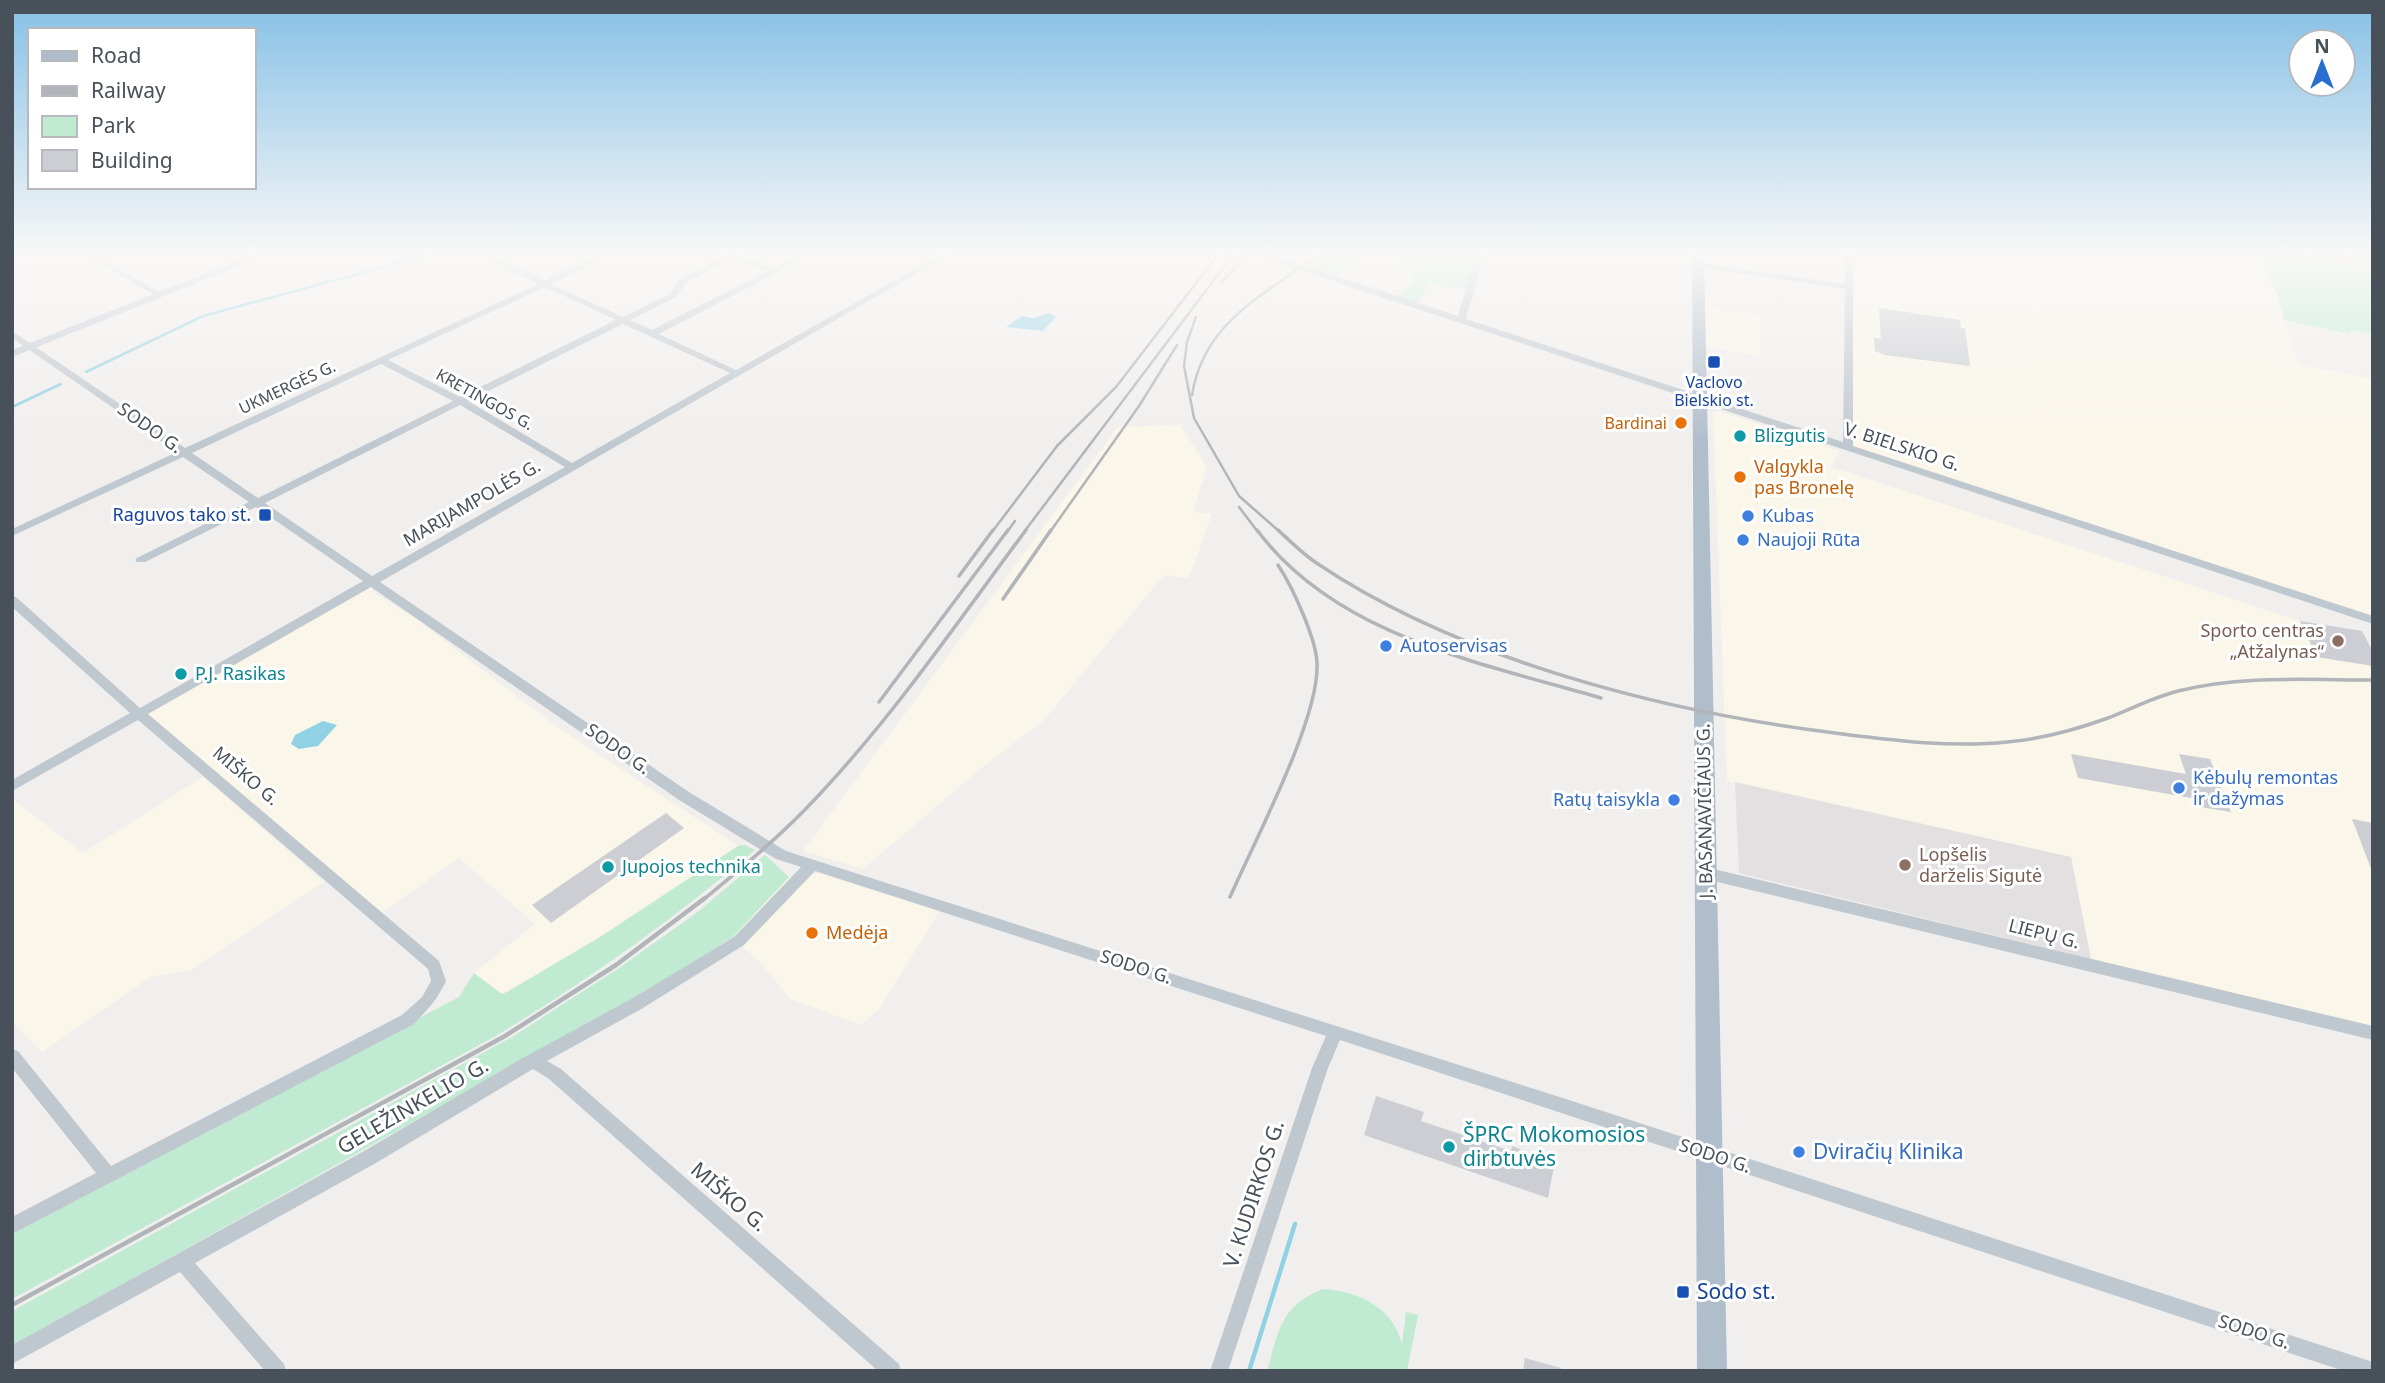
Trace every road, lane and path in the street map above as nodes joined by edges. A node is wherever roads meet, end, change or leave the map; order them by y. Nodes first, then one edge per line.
1 (106, 317) edge
2 (476, 317) edge
3 (616, 317) edge
4 (631, 317) edge
5 (686, 317) edge
6 (836, 317) edge
7 (1448, 317) edge
8 (1462, 317) edge
9 (1698, 317) edge
10 (1850, 317) edge
11 (624, 320) junction
12 (1461, 321) junction
13 (12, 334) edge
14 (652, 334) junction
15 (30, 346) junction
16 (12, 354) edge
17 (382, 361) junction
18 (736, 373) junction
19 (1699, 400) junction
20 (460, 401) junction
21 (1848, 447) junction
22 (185, 452) junction
23 (571, 466) junction
24 (258, 504) junction
25 (12, 533) edge
26 (141, 560) dead end
27 (373, 581) junction
28 (12, 600) edge
29 (2373, 620) edge
30 (139, 714) junction
31 (12, 786) edge
32 (812, 865) junction
33 (1706, 873) junction
34 (1335, 1033) junction
35 (2373, 1033) edge
36 (12, 1055) edge
37 (533, 1061) junction
38 (1710, 1155) junction
39 (109, 1176) junction
40 (12, 1226) edge
41 (182, 1261) junction
42 (12, 1355) edge
43 (276, 1371) edge
44 (892, 1371) edge
45 (1219, 1371) edge
46 (1712, 1371) edge
47 (2373, 1371) edge

1 - 15 street
2 - 17 street, UKMERGĖS G.
3 - 11 street
4 - 11 street
5 - 14 street
6 - 18 street, MARIJAMPOLĖS G.
7 - 12 street, V. BIELSKIO G.
8 - 12 street
9 - 19 main road, J. BASANAVIČIAUS G.
10 - 21 street
11 - 14 street
11 - 20 street
12 - 19 street, V. BIELSKIO G.
13 - 15 street, SODO G.
14 - 18 street
15 - 16 street
15 - 22 street, SODO G.
17 - 20 street, KRETINGOS G.
17 - 22 street, UKMERGĖS G.
18 - 23 street, MARIJAMPOLĖS G.
19 - 21 street, V. BIELSKIO G.
19 - 33 main road, J. BASANAVIČIAUS G.
20 - 23 street, KRETINGOS G.
20 - 24 street
21 - 29 street, V. BIELSKIO G.
22 - 24 street, SODO G.
22 - 25 street, UKMERGĖS G.
23 - 27 street, MARIJAMPOLĖS G.
24 - 26 street
24 - 27 street, SODO G.
27 - 30 street, MARIJAMPOLĖS G.
27 - 32 street, SODO G.
28 - 30 street, MIŠKO G.
30 - 31 street, MARIJAMPOLĖS G.
30 - 39 street, MIŠKO G.
32 - 34 street, SODO G.
32 - 37 street, GELEŽINKELIO G.
33 - 35 street, LIEPŲ G.
33 - 38 main road, J. BASANAVIČIAUS G.
34 - 38 street, SODO G.
34 - 45 street, V. KUDIRKOS G.
36 - 39 street
37 - 41 street, GELEŽINKELIO G.
37 - 44 street, MIŠKO G.
38 - 46 main road, J. BASANAVIČIAUS G.
38 - 47 street, SODO G.
39 - 40 street
41 - 42 street, GELEŽINKELIO G.
41 - 43 street

